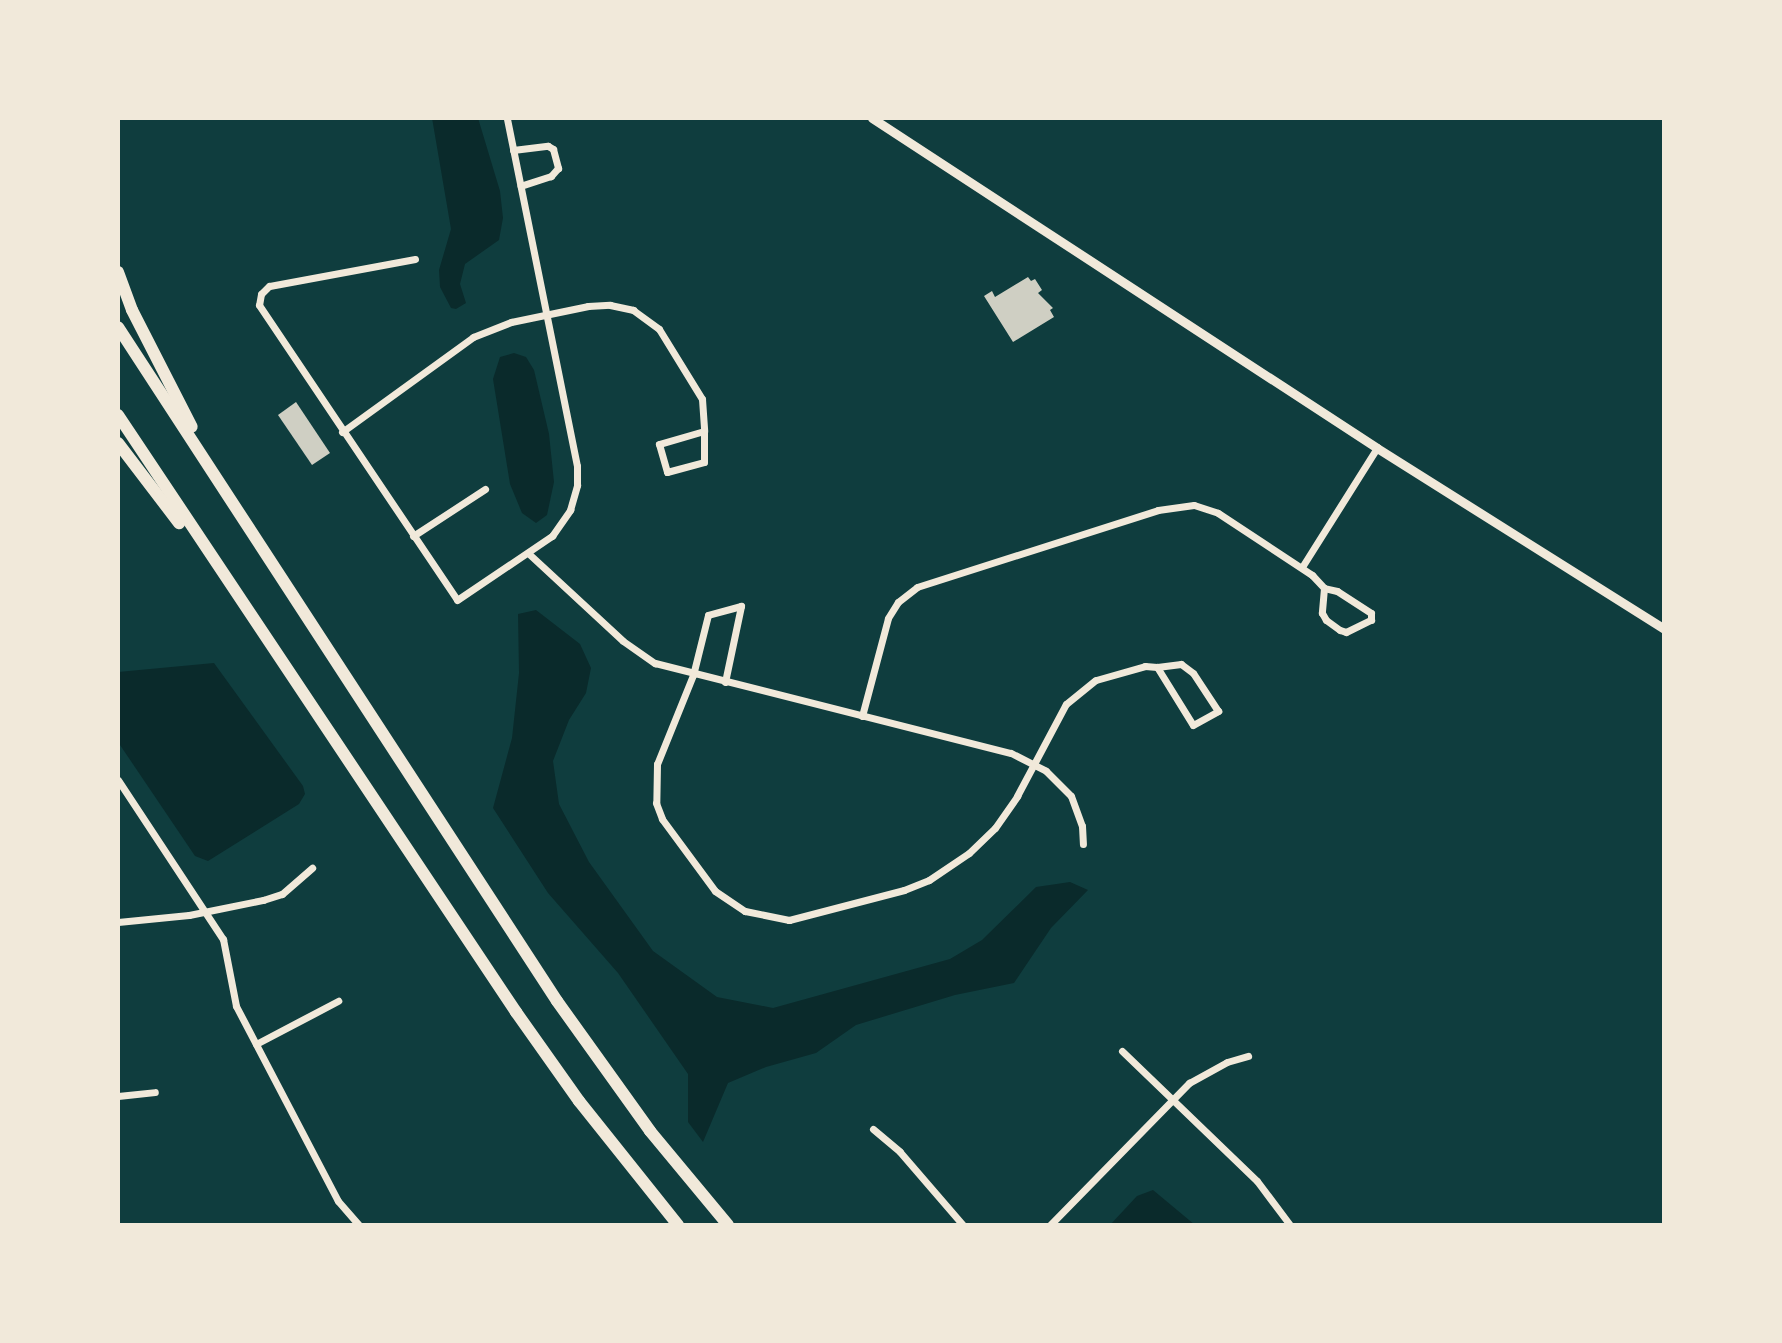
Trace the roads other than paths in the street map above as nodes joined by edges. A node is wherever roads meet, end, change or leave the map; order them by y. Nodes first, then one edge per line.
1 (507, 118) edge
2 (872, 118) edge
3 (513, 150) junction
4 (521, 186) junction
5 (415, 259) dead end
6 (118, 272) edge
7 (547, 315) junction
8 (118, 327) edge
9 (118, 415) edge
10 (704, 431) junction
11 (342, 432) junction
12 (118, 443) edge
13 (1377, 448) junction
14 (219, 480) junction
15 (485, 489) dead end
16 (413, 536) junction
17 (528, 553) junction
18 (1302, 567) junction
19 (1324, 588) junction
20 (244, 609) junction
21 (1664, 629) edge
22 (1157, 667) junction
23 (693, 675) junction
24 (725, 682) junction
25 (862, 716) junction
26 (1033, 765) junction
27 (118, 780) edge
28 (1083, 844) dead end
29 (312, 868) dead end
30 (208, 912) junction
31 (118, 922) edge
32 (338, 1001) dead end
33 (256, 1044) junction
34 (1122, 1051) dead end
35 (1248, 1056) dead end
36 (155, 1092) dead end
37 (118, 1096) edge
38 (1172, 1098) junction
39 (873, 1129) dead end
40 (359, 1225) edge
41 (678, 1225) edge
42 (728, 1225) edge
43 (963, 1225) edge
44 (1050, 1225) edge
45 (1290, 1225) edge

1 - 3 street
2 - 13 street
3 - 4 street
3 - 4 street
4 - 7 street
5 - 11 street
6 - 14 highway
7 - 10 street
7 - 11 street
7 - 17 street
8 - 14 highway
9 - 20 highway
10 - 10 street
11 - 16 street
12 - 20 highway
13 - 18 street
13 - 21 street
14 - 42 highway
15 - 16 street
16 - 17 street
17 - 23 street
18 - 19 street
18 - 25 street
19 - 19 street
20 - 41 highway
22 - 22 street
22 - 26 street
23 - 24 street
23 - 24 street
23 - 26 street
24 - 25 street
25 - 26 street
26 - 28 street
27 - 30 street
29 - 30 street
30 - 31 street
30 - 33 street
32 - 33 street
33 - 40 street
34 - 38 street
35 - 38 street
36 - 37 street
38 - 44 street
38 - 45 street
39 - 43 street

